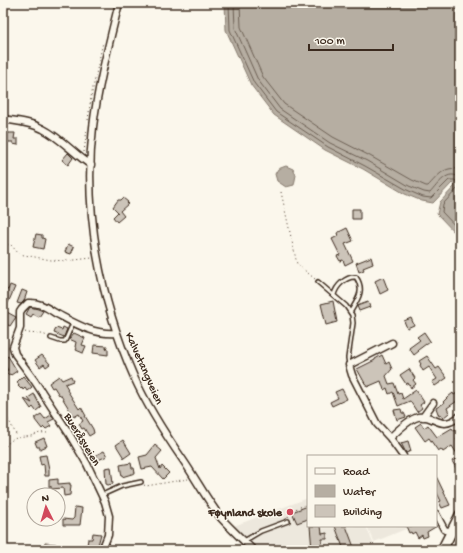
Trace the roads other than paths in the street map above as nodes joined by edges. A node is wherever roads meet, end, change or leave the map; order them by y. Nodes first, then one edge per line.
1 (119, 3) edge
2 (3, 119) edge
3 (91, 165) junction
4 (318, 282) road end
5 (334, 295) junction
6 (351, 311) junction
7 (74, 323) junction
8 (117, 333) junction
9 (51, 338) road end
10 (392, 343) dead end
11 (349, 365) junction
12 (433, 403) dead end
13 (460, 416) edge
14 (423, 417) junction
15 (454, 421) junction
16 (460, 425) edge
17 (390, 438) junction
18 (402, 455) edge
19 (141, 482) road end
20 (102, 494) junction
21 (460, 515) edge
22 (437, 516) edge
23 (288, 521) road end
24 (451, 533) junction
25 (244, 541) junction
26 (102, 550) edge
27 (253, 550) edge
28 (442, 550) edge

1 - 3 street, Kalvetangveien
2 - 3 street
3 - 8 street, Kalvetangveien
4 - 5 lane
5 - 6 lane
5 - 6 lane
6 - 11 lane
7 - 8 street
7 - 9 lane
7 - 20 street, Bueråsveien
8 - 25 street, Kalvetangveien
10 - 11 street
11 - 17 street
12 - 14 street
13 - 15 street
14 - 15 street
14 - 17 street
15 - 16 street
17 - 18 street
19 - 20 lane
20 - 26 street, Bueråsveien
21 - 24 main road
22 - 24 street
23 - 25 lane
24 - 28 main road
25 - 27 street, Kalvetangveien

